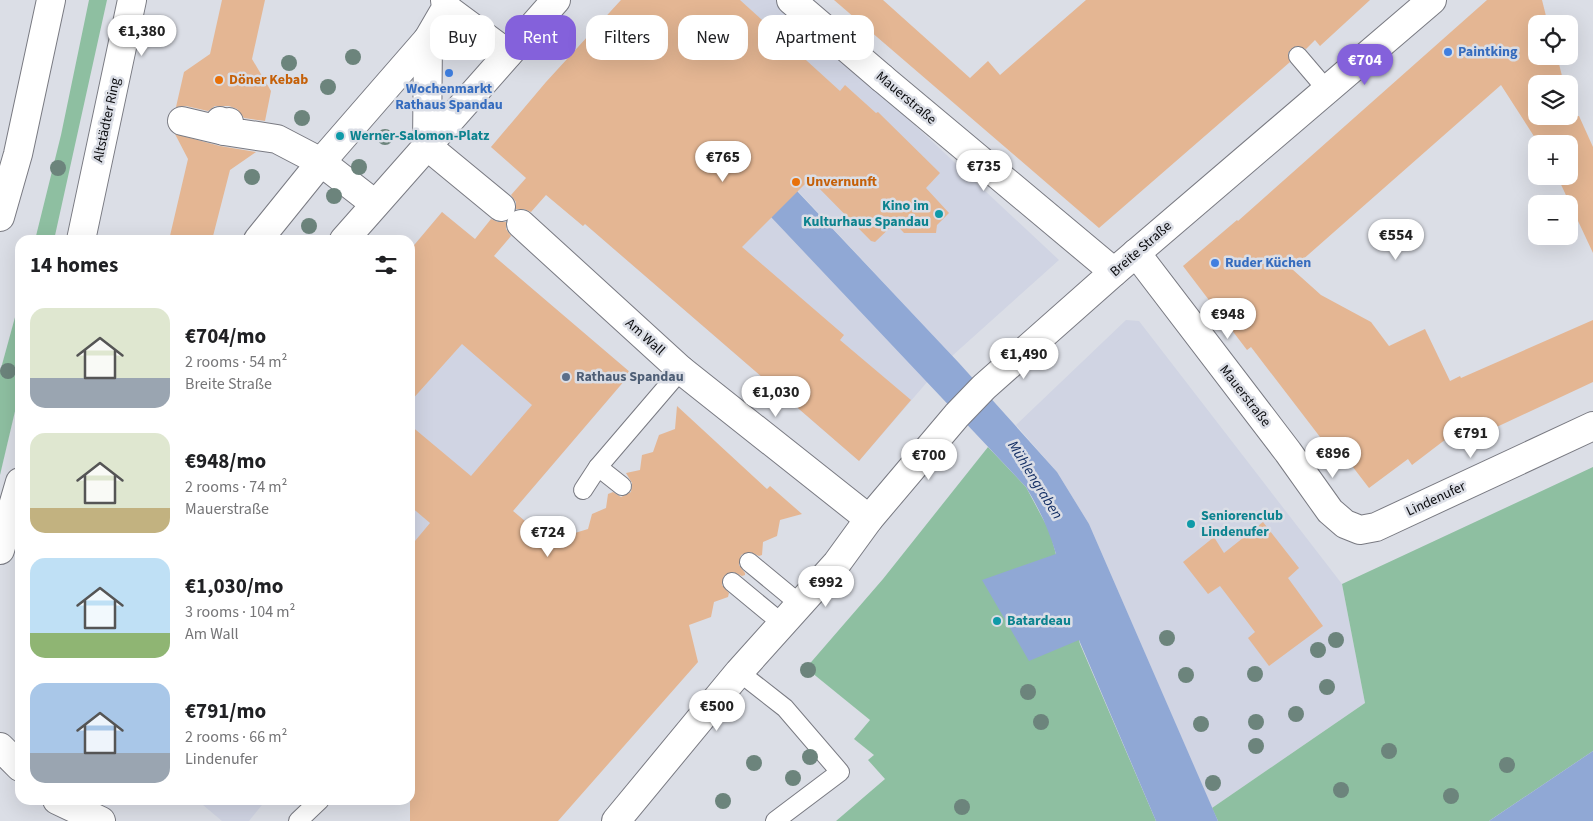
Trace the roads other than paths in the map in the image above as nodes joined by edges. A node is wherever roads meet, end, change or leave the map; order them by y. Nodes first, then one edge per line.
1 (51, 0) edge
2 (132, 0) edge
3 (556, 0) edge
4 (791, 0) edge
5 (1432, 0) edge
6 (445, 4) edge
7 (543, 15) edge
8 (428, 39) junction
9 (505, 52) edge
10 (1298, 56) dead end
11 (505, 57) edge
12 (1327, 90) junction
13 (182, 121) dead end
14 (427, 146) junction
15 (321, 162) junction
16 (376, 204) junction
17 (0, 217) edge
18 (82, 235) edge
19 (262, 235) edge
20 (348, 235) edge
21 (1136, 253) junction
22 (1114, 272) junction
23 (681, 370) junction
24 (1593, 426) edge
25 (598, 466) junction
26 (622, 486) dead end
27 (584, 490) dead end
28 (15, 494) edge
29 (5, 518) edge
30 (869, 519) junction
31 (1360, 530) joint
32 (0, 550) edge
33 (749, 562) dead end
34 (732, 582) dead end
35 (792, 615) junction
36 (739, 672) junction
37 (0, 747) edge
38 (15, 762) edge
39 (67, 805) edge
40 (315, 805) edge
41 (101, 821) edge
42 (298, 821) edge
43 (616, 821) edge
44 (775, 821) edge

1 - 17 street
2 - 18 street, Altstädter Ring
3 - 7 street
4 - 22 street, Mauerstraße
5 - 12 street, Breite Straße
6 - 8 street
6 - 9 street
8 - 14 street
8 - 15 street
10 - 12 lane
11 - 14 street
12 - 21 street, Breite Straße
13 - 15 street
14 - 16 street
14 - 23 street, Am Wall
15 - 16 street
15 - 19 street
16 - 20 street
21 - 22 street, Breite Straße
21 - 31 street, Mauerstraße
22 - 30 street, Breite Straße
23 - 25 lane
23 - 30 street, Am Wall
24 - 31 street, Lindenufer
25 - 26 lane
25 - 27 lane
28 - 29 street
29 - 32 street
30 - 35 street, Breite Straße
33 - 35 lane
34 - 35 lane
35 - 36 street, Breite Straße
36 - 43 street, Breite Straße
36 - 44 lane
37 - 38 street
39 - 41 street
40 - 42 lane

